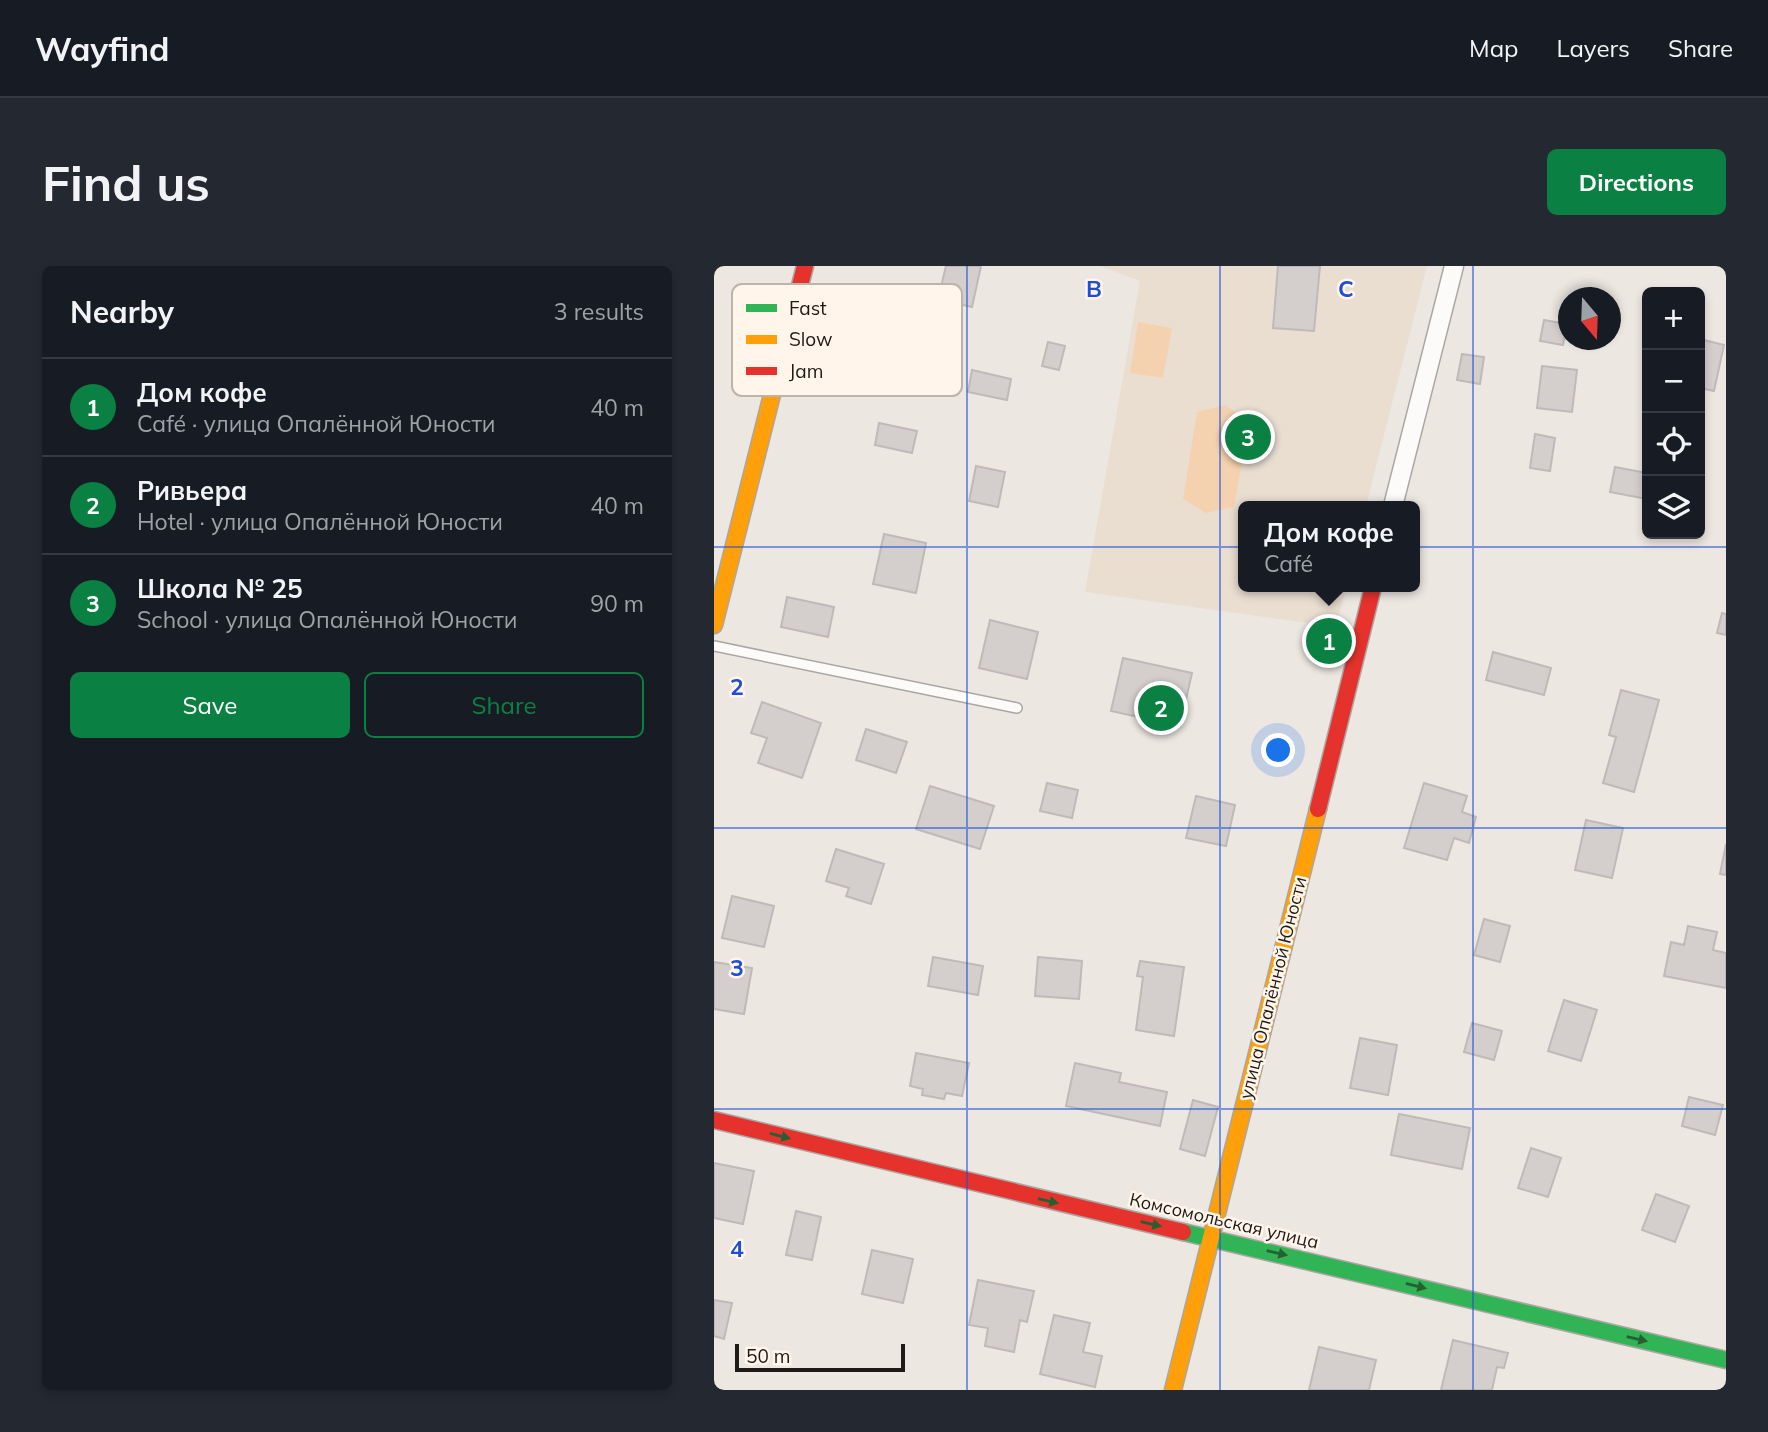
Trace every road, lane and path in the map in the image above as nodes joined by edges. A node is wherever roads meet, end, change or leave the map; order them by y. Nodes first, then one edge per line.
1 (806, 266) edge
2 (1454, 266) edge
3 (801, 284) edge
4 (773, 396) edge
5 (1394, 501) edge
6 (1372, 592) edge
7 (714, 625) edge
8 (714, 646) edge
9 (1017, 708) dead end
10 (714, 1120) edge
11 (1210, 1238) junction
12 (1726, 1360) edge
13 (1173, 1390) edge

1 - 3 street
2 - 5 street
4 - 7 street
6 - 11 street, улица Опалённой Юности
8 - 9 lane
10 -> 11 street, Комсомольская улица
11 -> 12 street, Комсомольская улица
11 - 13 street, улица Опалённой Юности

